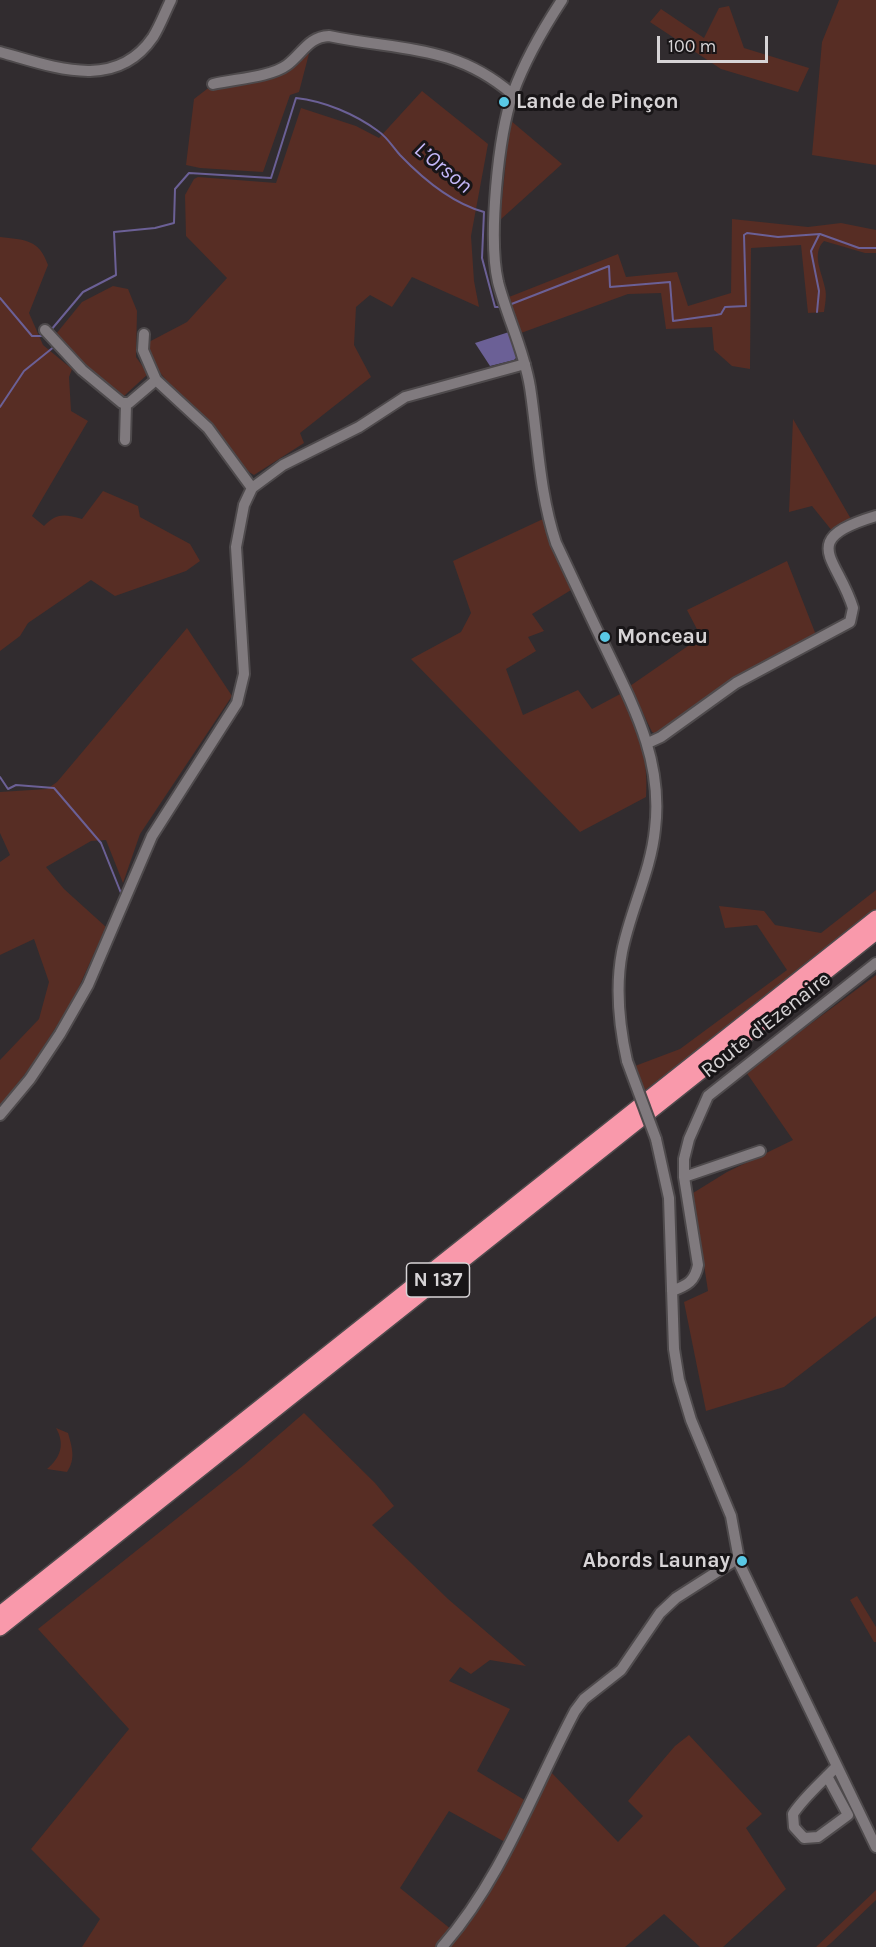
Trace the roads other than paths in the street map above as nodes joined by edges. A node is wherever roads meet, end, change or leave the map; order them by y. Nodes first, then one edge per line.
1 (171, 0) edge
2 (561, 0) edge
3 (0, 52) edge
4 (213, 84) dead end
5 (512, 94) junction
6 (48, 334) dead end
7 (144, 334) dead end
8 (525, 364) junction
9 (156, 380) junction
10 (126, 404) junction
11 (124, 440) dead end
12 (252, 488) junction
13 (876, 516) edge
14 (648, 743) junction
15 (876, 918) edge
16 (876, 932) edge
17 (876, 963) edge
18 (0, 1115) edge
19 (760, 1151) dead end
20 (684, 1177) junction
21 (672, 1291) junction
22 (737, 1558) junction
23 (0, 1614) edge
24 (0, 1628) edge
25 (836, 1767) junction
26 (827, 1776) junction
27 (876, 1847) edge
28 (442, 1947) edge

1 - 3 street
2 - 5 street
4 - 5 street
5 - 8 street
6 - 10 street
7 - 9 street
8 - 12 street
8 - 14 street
9 - 10 street
9 - 12 street
10 - 11 street
12 - 18 street
13 - 14 street
14 - 21 street, bridge
15 - 23 highway, N 137
16 - 24 highway, N 137
17 - 20 street, Route d'Ezenaire
19 - 20 street
20 - 21 street, Route d'Ezenaire
21 - 22 street
22 - 25 street
22 - 28 street
25 - 26 street
25 - 27 street
26 - 26 street

